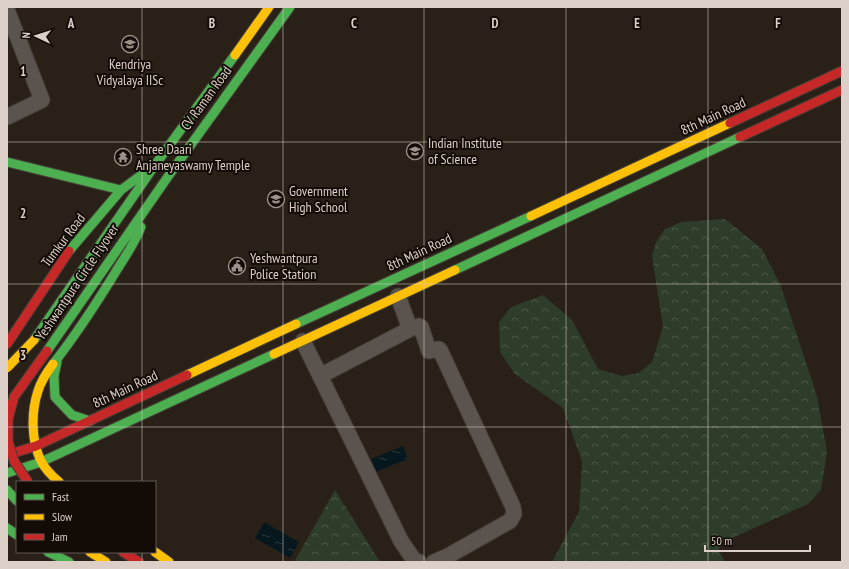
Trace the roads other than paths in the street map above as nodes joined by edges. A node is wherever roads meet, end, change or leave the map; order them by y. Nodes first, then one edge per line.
1 (269, 7) edge
2 (290, 7) edge
3 (7, 10) edge
4 (842, 71) edge
5 (842, 90) edge
6 (7, 117) edge
7 (7, 162) edge
8 (154, 165) junction
9 (120, 190) junction
10 (146, 206) junction
11 (398, 296) junction
12 (410, 328) junction
13 (303, 341) junction
14 (254, 343) junction
15 (7, 344) edge
16 (7, 356) edge
17 (58, 360) junction
18 (262, 360) junction
19 (7, 368) edge
20 (320, 376) junction
21 (44, 379) junction
22 (90, 421) junction
23 (36, 446) junction
24 (7, 455) edge
25 (42, 462) junction
26 (7, 473) edge
27 (27, 481) edge
28 (58, 481) edge
29 (7, 490) edge
30 (16, 500) edge
31 (7, 528) edge
32 (16, 534) edge
33 (50, 553) edge
34 (92, 553) edge
35 (125, 553) edge
36 (156, 553) edge
37 (68, 561) edge
38 (106, 562) edge
39 (139, 562) edge
40 (169, 562) edge
41 (418, 562) edge
42 (434, 562) edge

1 - 8 main road, CV Raman Road
2 - 10 main road, CV Raman Road
3 - 6 street
4 - 14 main road, 8th Main Road
5 - 11 main road
7 - 9 main road
8 - 9 main road, Tumkur Road
8 - 19 main road, Yeshwantpura Circle Flyover, bridge
9 - 15 main road, Tumkur Road
10 - 17 main road
10 - 27 main road, Yeshwantpura Circle Flyover, bridge
11 - 12 street
11 - 13 main road
12 - 20 street
12 - 42 street
13 - 18 main road
13 - 20 street
14 - 18 main road
14 - 22 main road, 8th Main Road
16 - 21 main road
17 - 21 main road
17 - 22 main road
18 - 25 main road
20 - 41 street
21 - 23 main road
22 - 23 main road, 8th Main Road
23 - 24 main road, 8th Main Road
23 - 25 main road
25 - 26 main road
25 - 28 main road
29 - 30 main road
31 - 32 main road
33 - 37 main road
34 - 38 main road
35 - 39 main road
36 - 40 main road

